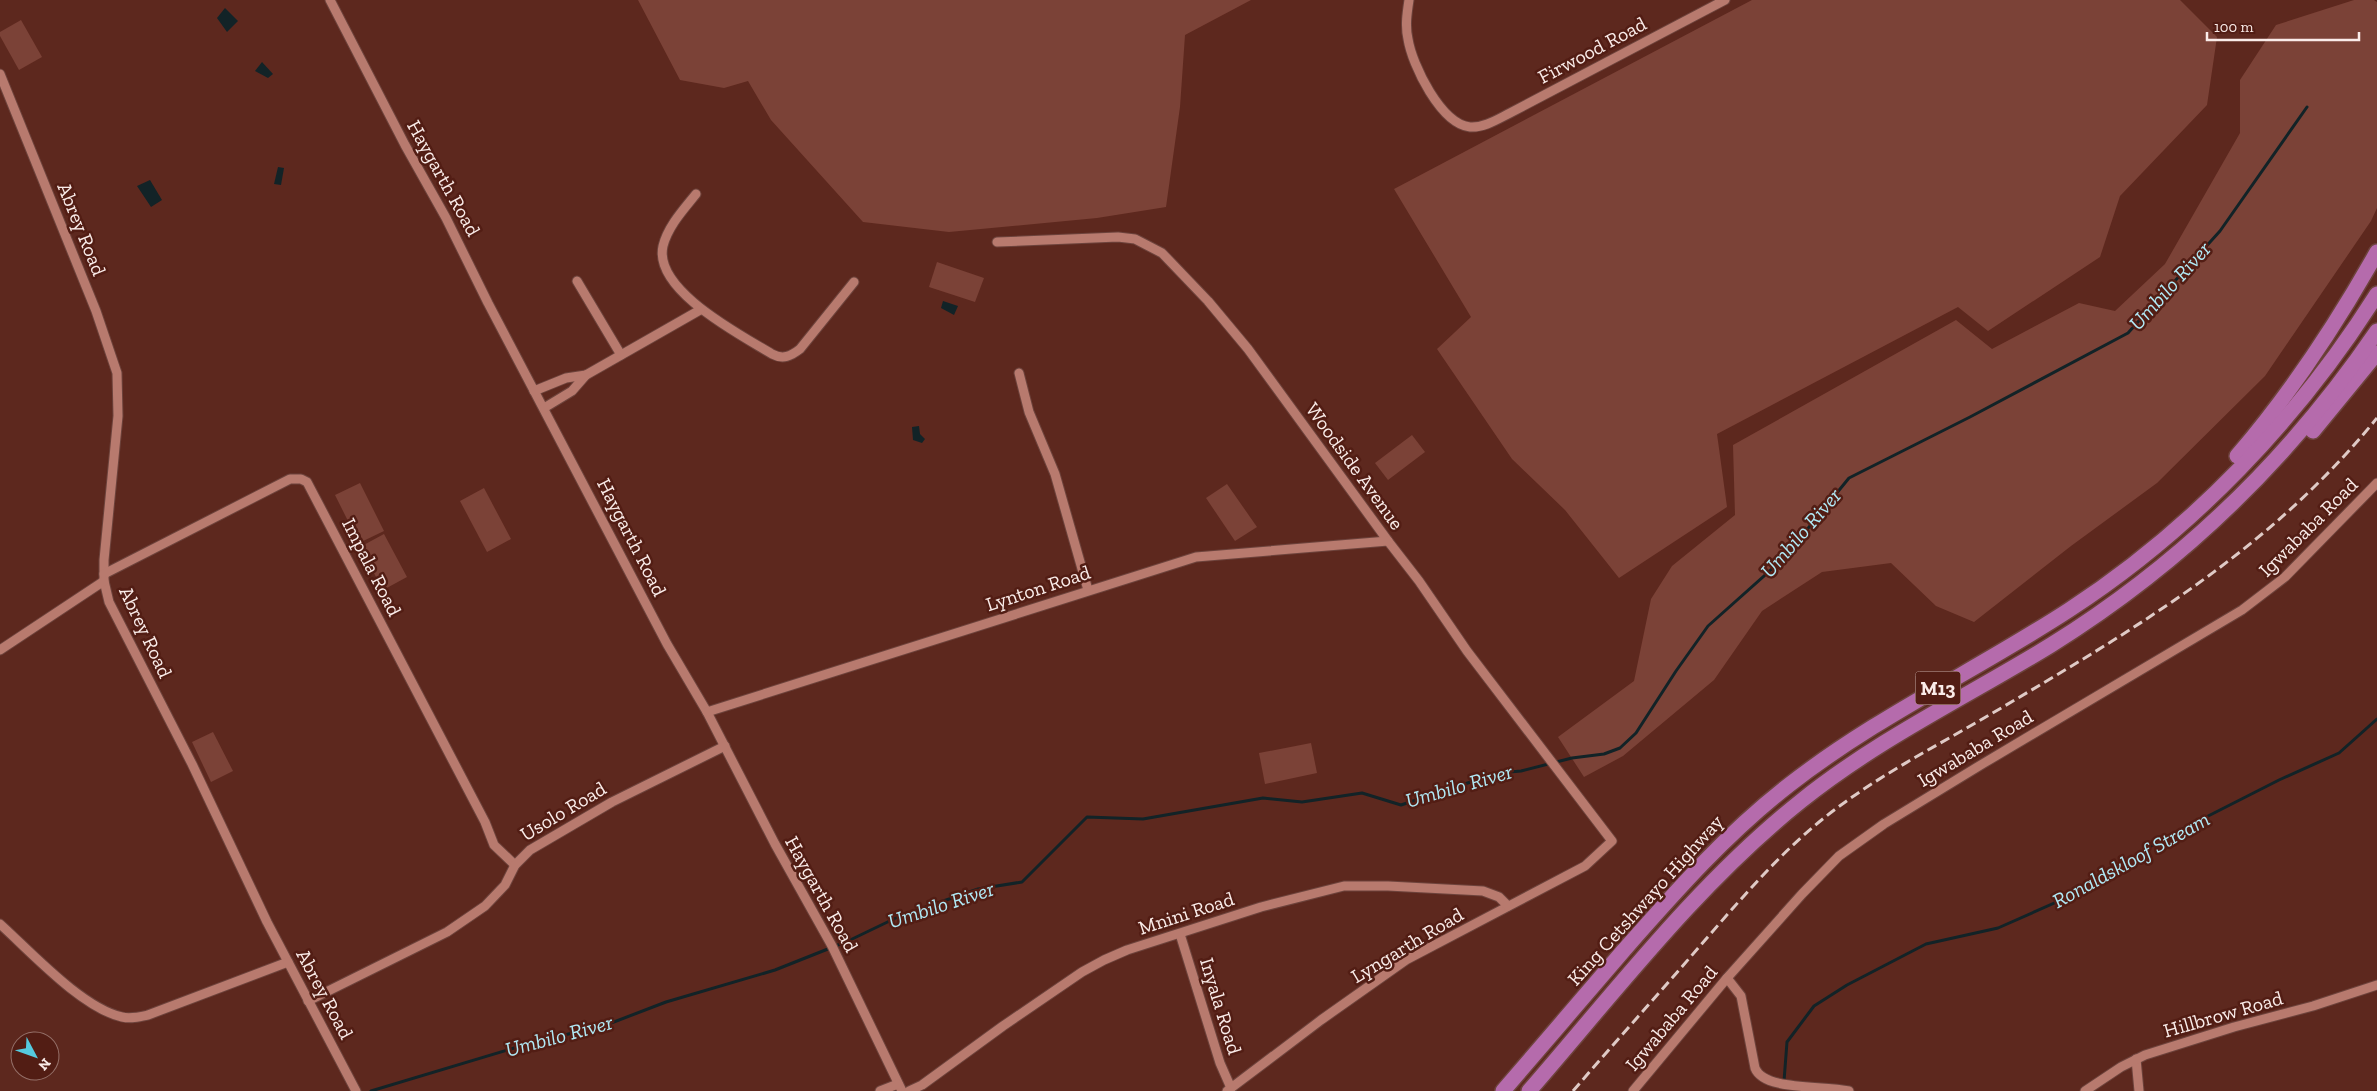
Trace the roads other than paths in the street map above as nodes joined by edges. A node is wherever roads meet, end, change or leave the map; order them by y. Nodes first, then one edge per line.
1 (330, 0) edge
2 (1409, 0) edge
3 (1725, 0) edge
4 (0, 74) edge
5 (696, 194) dead end
6 (997, 242) dead end
7 (2377, 252) edge
8 (576, 281) dead end
9 (854, 282) dead end
10 (2377, 294) edge
11 (700, 310) junction
12 (2377, 331) edge
13 (2377, 353) edge
14 (621, 355) junction
15 (1019, 373) dead end
16 (586, 375) junction
17 (534, 391) junction
18 (544, 408) junction
19 (2377, 483) edge
20 (2193, 513) junction
21 (2224, 513) junction
22 (1388, 541) junction
23 (104, 578) junction
24 (1088, 590) junction
25 (1, 647) edge
26 (707, 712) junction
27 (725, 746) junction
28 (1612, 842) joint
29 (515, 865) junction
30 (1508, 906) junction
31 (0, 924) edge
32 (1180, 934) junction
33 (288, 962) junction
34 (1727, 978) junction
35 (2377, 985) edge
36 (308, 1001) junction
37 (1547, 1040) junction
38 (2136, 1059) junction
39 (900, 1087) edge
40 (1229, 1090) edge
41 (356, 1091) edge
42 (880, 1091) edge
43 (910, 1091) edge
44 (1496, 1091) edge
45 (1503, 1091) edge
46 (1529, 1091) edge
47 (1632, 1091) edge
48 (1849, 1091) edge
49 (2085, 1091) edge
50 (2139, 1091) edge

1 - 17 street, Haygarth Road
2 - 3 street, Firwood Road
4 - 23 street, Abrey Road
5 - 11 street
6 - 22 street, Woodside Avenue
7 - 20 highway
8 - 14 street
9 - 11 street
10 - 20 highway, King Cetshwayo Highway / M13
11 - 14 street
12 - 21 highway, King Cetshwayo Highway / M13
13 - 21 highway
14 - 16 street
15 - 24 street
16 - 17 street
16 - 18 street
17 - 18 street, Haygarth Road
18 - 26 street, Haygarth Road
19 - 34 street, Igwababa Road
20 - 37 highway, King Cetshwayo Highway / M13
21 - 46 highway, King Cetshwayo Highway / M13
22 - 24 street, Lynton Road
22 - 28 street, Woodside Avenue
23 - 25 street
23 - 29 street, Impala Road
23 - 33 street, Abrey Road
24 - 26 street, Lynton Road
26 - 27 street, Haygarth Road
27 - 29 street, Usolo Road
27 - 39 street, Haygarth Road
28 - 30 street, Lyngarth Road
29 - 36 street, Usolo Road
30 - 32 street, Mnini Road
30 - 40 street, Lyngarth Road
31 - 33 street
32 - 40 street, Inyala Road
32 - 43 street, Mnini Road
33 - 36 street, Abrey Road
34 - 47 street, Igwababa Road
34 - 48 street
35 - 38 street, Hillbrow Road
36 - 41 street, Abrey Road
37 - 44 highway
37 - 45 highway, King Cetshwayo Highway / M13
38 - 49 street, Hillbrow Road
38 - 50 street
39 - 42 street

